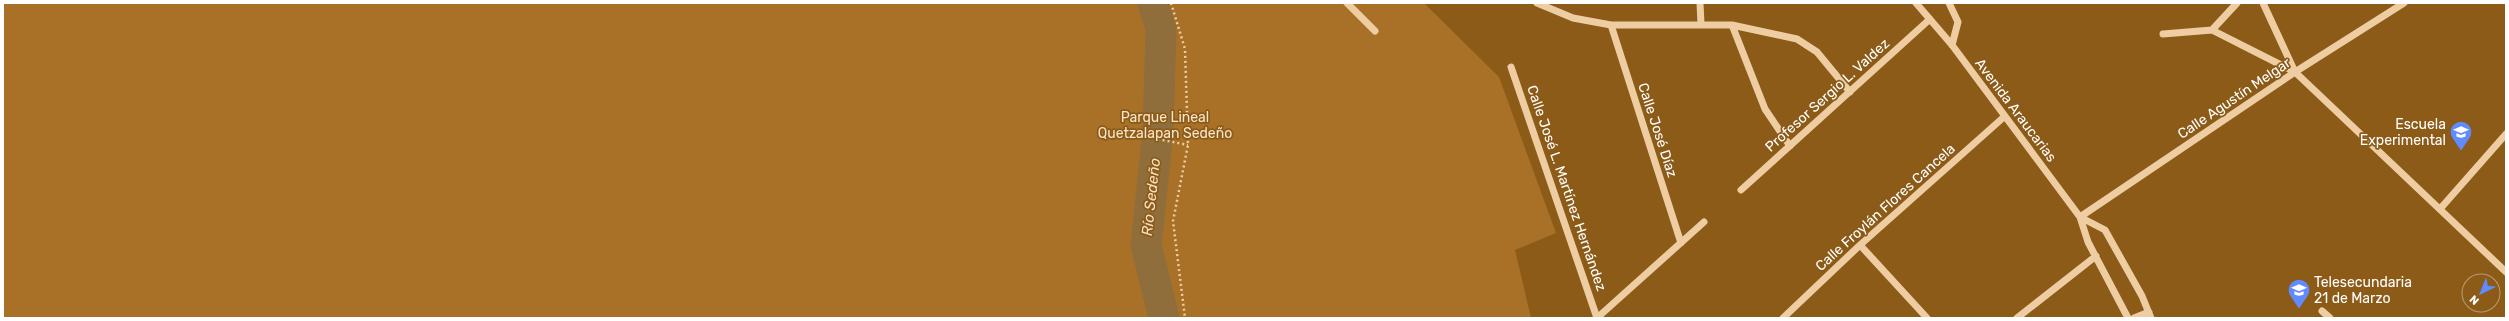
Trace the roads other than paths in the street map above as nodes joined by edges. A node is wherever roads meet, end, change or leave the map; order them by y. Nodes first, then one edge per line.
1 (1347, 3) edge
2 (1537, 3) edge
3 (1700, 3) edge
4 (1916, 3) edge
5 (1949, 3) edge
6 (2237, 3) edge
7 (2263, 3) edge
8 (2404, 3) edge
9 (1930, 20) junction
10 (1701, 24) junction
11 (1611, 25) junction
12 (1732, 25) junction
13 (2212, 30) junction
14 (1375, 31) dead end
15 (2163, 34) dead end
16 (1952, 46) junction
17 (1511, 67) dead end
18 (2295, 72) junction
19 (1850, 92) junction
20 (2005, 116) junction
21 (2506, 134) edge
22 (1790, 146) junction
23 (1741, 190) dead end
24 (2440, 209) junction
25 (2080, 217) junction
26 (1704, 222) dead end
27 (1681, 243) junction
28 (1860, 245) junction
29 (2096, 256) junction
30 (2506, 272) edge
31 (2322, 311) dead end
32 (2150, 315) edge
33 (1597, 318) edge
34 (1783, 318) edge
35 (1927, 318) edge
36 (2017, 318) edge
37 (2128, 318) edge
38 (2134, 318) edge
39 (2330, 318) edge

1 - 14 street
2 - 11 street
3 - 10 street
4 - 9 street, Avenida Araucarias
5 - 16 street
6 - 13 street
7 - 18 street
8 - 18 street, Calle Agustín Melgar
9 - 16 street, Avenida Araucarias
9 - 19 street, Profesor Sergio L. Valdez
10 - 11 street
10 - 12 street
11 - 27 street, Calle José Díaz
12 - 19 street
12 - 22 street
13 - 15 street
13 - 18 street
16 - 20 street, Avenida Araucarias
17 - 33 street, Calle José L. Martínez Hernández
18 - 24 street
18 - 25 street, Calle Agustín Melgar
19 - 22 street, Profesor Sergio L. Valdez
20 - 25 street, Avenida Araucarias
20 - 28 street, Calle Froylán Flores Cancela
21 - 24 street
22 - 23 street, Profesor Sergio L. Valdez
24 - 30 street
25 - 29 street, Avenida Araucarias
25 - 32 street, Avenida Araucarias
26 - 27 street
27 - 33 street
28 - 34 street, Calle Froylán Flores Cancela
28 - 35 street
29 - 36 street
29 - 37 street, Avenida Araucarias
31 - 39 street
32 - 38 street, Avenida Araucarias

